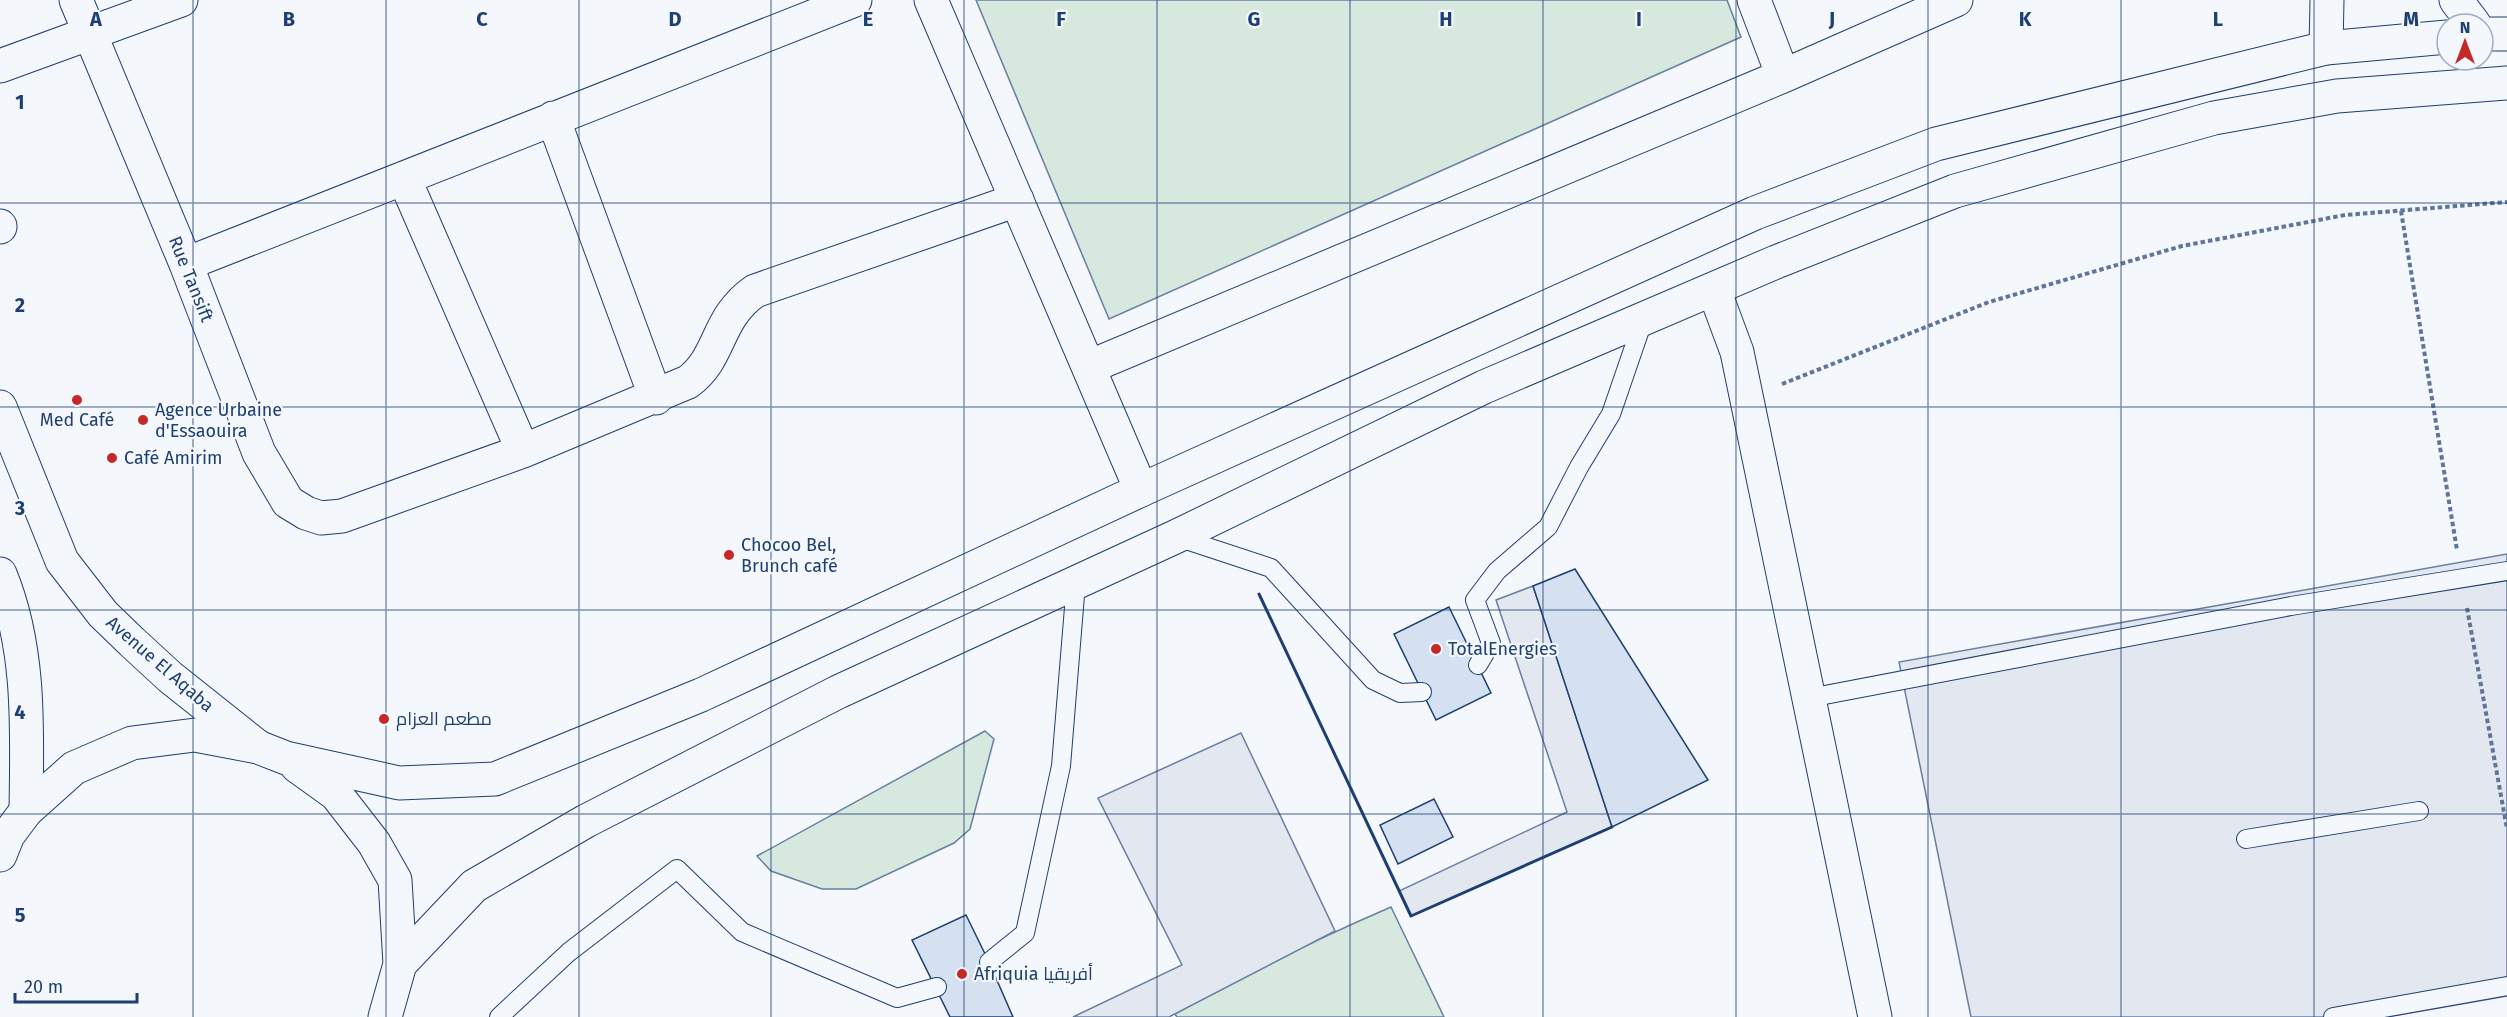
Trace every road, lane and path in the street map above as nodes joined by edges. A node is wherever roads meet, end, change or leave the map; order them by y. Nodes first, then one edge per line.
1 (76, 0) edge
2 (181, 0) edge
3 (855, 0) edge
4 (932, 0) edge
5 (1754, 0) edge
6 (1956, 0) edge
7 (2327, 0) edge
8 (91, 34) junction
9 (2435, 38) edge
10 (2326, 48) junction
11 (0, 66) edge
12 (1783, 76) junction
13 (2507, 83) edge
14 (553, 118) junction
15 (404, 178) junction
16 (1017, 200) junction
17 (2507, 202) edge
18 (2401, 211) junction
19 (186, 264) junction
20 (1714, 290) junction
21 (1643, 321) junction
22 (1089, 367) junction
23 (1777, 385) dead end
24 (656, 398) junction
25 (0, 407) edge
26 (523, 451) junction
27 (1142, 489) junction
28 (1175, 537) junction
29 (2507, 571) edge
30 (0, 574) edge
31 (2462, 579) junction
32 (1076, 583) junction
33 (1478, 665) dead end
34 (1422, 692) dead end
35 (1809, 698) junction
36 (272, 752) junction
37 (2419, 811) dead end
38 (2507, 829) edge
39 (8, 836) edge
40 (2246, 839) dead end
41 (989, 962) dead end
42 (400, 964) junction
43 (2507, 986) edge
44 (937, 987) dead end
45 (385, 1017) edge
46 (499, 1017) edge
47 (1875, 1017) edge
48 (2333, 1017) edge

1 - 8 main road, Rue Tansift
2 - 8 main road
3 - 14 main road
4 - 16 main road
5 - 12 main road
6 - 12 main road
7 - 10 main road
8 - 11 main road
8 - 19 main road, Rue Tansift
9 - 10 main road
10 - 27 main road
12 - 22 main road
13 - 20 main road
14 - 15 main road
14 - 24 main road
15 - 19 main road
15 - 26 main road
16 - 22 main road
16 - 24 main road
17 - 18 path
18 - 23 path
18 - 31 path
19 - 26 main road, Rue Tansift
20 - 21 main road
20 - 35 main road
21 - 28 main road
21 - 33 lane
22 - 27 main road
24 - 26 main road
25 - 36 main road, Avenue El Aqaba
27 - 36 main road
28 - 32 main road
28 - 34 lane
29 - 31 lane
30 - 39 main road
31 - 35 lane
31 - 38 path
32 - 41 lane
32 - 42 main road
35 - 47 main road
36 - 39 main road
36 - 42 main road, Avenue El Aqaba
37 - 40 lane
42 - 45 main road
43 - 48 lane
44 - 46 lane

